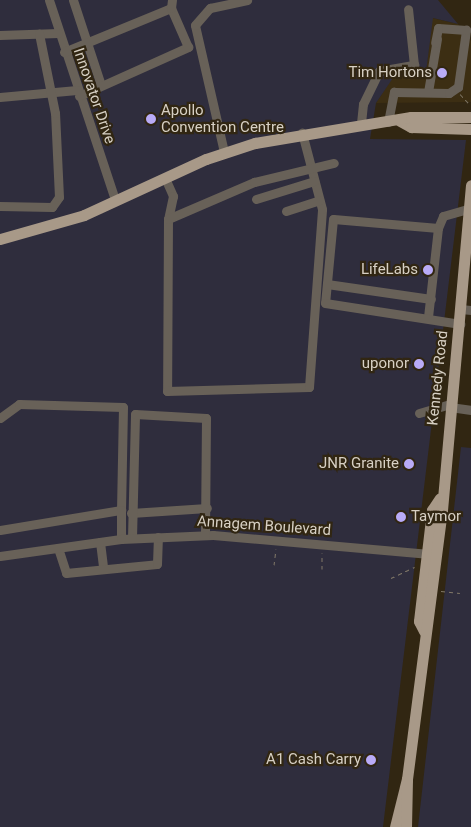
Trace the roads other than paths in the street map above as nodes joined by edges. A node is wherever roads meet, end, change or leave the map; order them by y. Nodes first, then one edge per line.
1 (49, 0) edge
2 (73, 0) edge
3 (247, 0) edge
4 (172, 4) edge
5 (408, 9) dead end
6 (58, 33) junction
7 (39, 34) junction
8 (0, 36) edge
9 (87, 40) junction
10 (467, 43) edge
11 (64, 52) junction
12 (101, 85) junction
13 (428, 92) junction
14 (78, 93) junction
15 (0, 96) edge
16 (50, 96) junction
17 (471, 117) edge
18 (394, 122) junction
19 (361, 123) junction
20 (471, 129) edge
21 (302, 133) junction
22 (224, 152) junction
23 (334, 163) dead end
24 (311, 168) junction
25 (165, 178) junction
26 (314, 181) junction
27 (471, 185) edge
28 (256, 199) dead end
29 (115, 200) junction
30 (319, 200) junction
31 (0, 206) edge
32 (286, 210) dead end
33 (467, 215) junction
34 (168, 219) junction
35 (438, 228) junction
36 (0, 239) edge
37 (468, 259) edge
38 (327, 284) junction
39 (431, 299) junction
40 (466, 309) edge
41 (428, 317) junction
42 (460, 324) junction
43 (450, 406) junction
44 (471, 410) edge
45 (419, 412) dead end
46 (0, 418) edge
47 (207, 508) junction
48 (122, 510) junction
49 (132, 513) junction
50 (0, 530) edge
51 (205, 535) junction
52 (158, 537) junction
53 (132, 538) junction
54 (122, 539) junction
55 (100, 542) junction
56 (58, 548) junction
57 (432, 554) junction
58 (0, 556) edge
59 (104, 567) junction
60 (424, 631) junction
61 (407, 779) junction
62 (395, 827) edge
63 (406, 827) edge

1 - 6 street, Innovator Drive
2 - 9 street
3 - 22 street
4 - 9 street
4 - 12 street
5 - 19 street
6 - 7 street
6 - 11 street, Innovator Drive
7 - 8 street
7 - 16 street
9 - 11 street
9 - 12 street
10 - 13 street
10 - 13 street
11 - 14 street, Innovator Drive
12 - 14 street
13 - 18 street
14 - 16 street
14 - 29 street, Innovator Drive
15 - 16 street
16 - 31 street
17 - 18 main road
18 - 19 main road
18 - 20 main road
19 - 21 main road
21 - 22 main road
21 - 24 street
22 - 25 main road
23 - 24 street
24 - 26 street
24 - 34 street
25 - 29 main road
25 - 34 street
26 - 28 street
26 - 30 street
27 - 33 main road, Kennedy Road
29 - 36 main road
30 - 32 street
30 - 34 street
33 - 35 street
33 - 37 main road, Kennedy Road
35 - 38 street
35 - 39 street
37 - 40 main road, Kennedy Road
38 - 39 street
38 - 41 street
39 - 41 street
40 - 42 main road, Kennedy Road
41 - 42 street
42 - 43 main road, Kennedy Road
43 - 44 street
43 - 45 street
43 - 57 main road, Kennedy Road
46 - 48 street
47 - 49 street
47 - 49 street
47 - 51 street
48 - 50 street
48 - 54 street
49 - 53 street
51 - 52 street, Annagem Boulevard
51 - 57 street, Annagem Boulevard
52 - 53 street, Annagem Boulevard
52 - 59 street
53 - 54 street, Annagem Boulevard
54 - 55 street, Annagem Boulevard
55 - 56 street, Annagem Boulevard
55 - 59 street
56 - 58 street, Annagem Boulevard
56 - 59 street
57 - 60 main road, Kennedy Road
57 - 60 main road, Kennedy Road
60 - 61 main road, Kennedy Road
61 - 62 main road, Kennedy Road
61 - 63 main road, Kennedy Road

